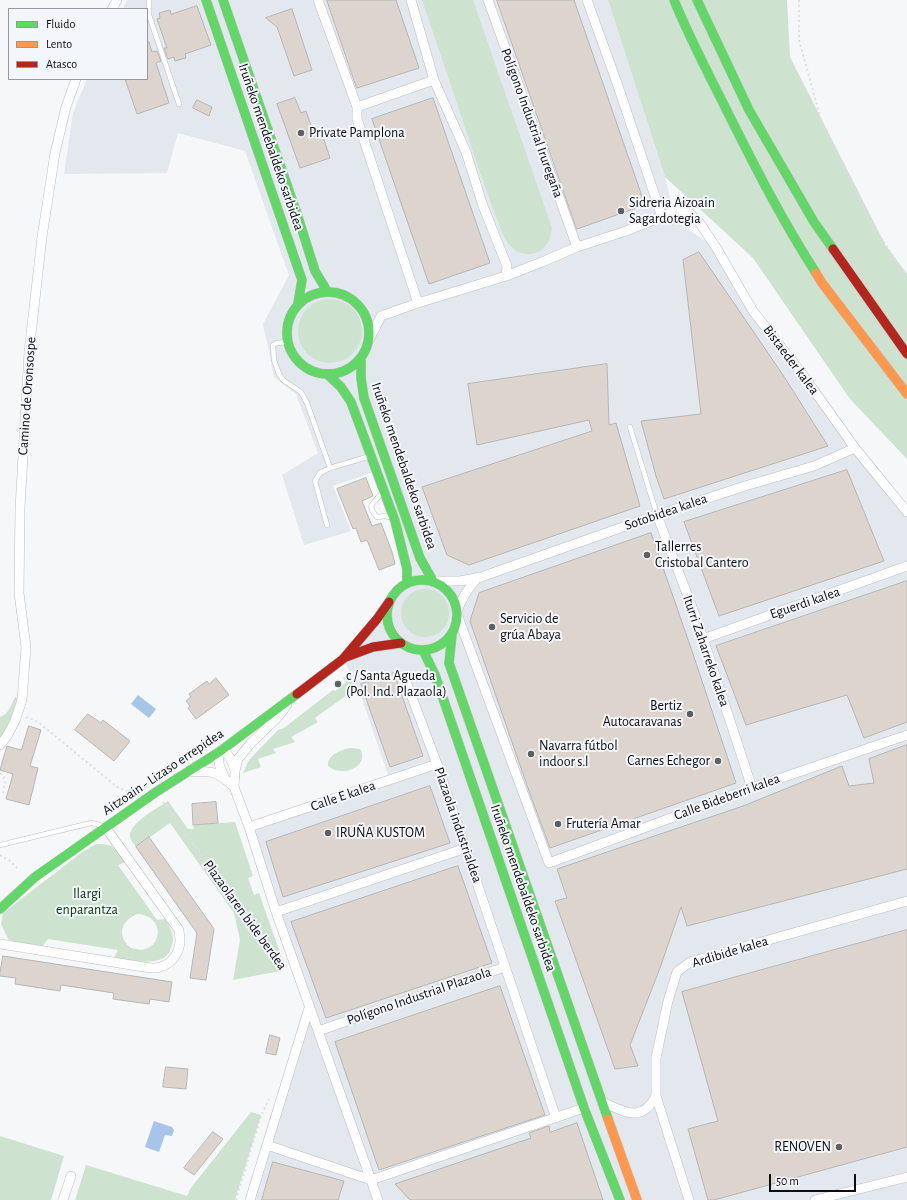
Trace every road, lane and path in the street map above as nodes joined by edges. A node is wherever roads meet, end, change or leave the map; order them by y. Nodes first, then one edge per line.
1 (149, 0) edge
2 (206, 0) edge
3 (223, 0) edge
4 (318, 0) edge
5 (411, 0) edge
6 (488, 0) edge
7 (587, 0) edge
8 (674, 0) edge
9 (697, 0) edge
10 (800, 0) edge
11 (76, 80) edge
12 (434, 80) junction
13 (179, 104) dead end
14 (357, 107) junction
15 (751, 179) dead end
16 (662, 217) junction
17 (797, 244) junction
18 (577, 247) junction
19 (506, 276) junction
20 (907, 277) edge
21 (327, 291) junction
22 (298, 303) junction
23 (418, 303) junction
24 (370, 338) junction
25 (287, 342) junction
26 (907, 354) edge
27 (361, 358) junction
28 (328, 374) junction
29 (907, 394) edge
30 (630, 427) dead end
31 (854, 448) junction
32 (371, 456) junction
33 (330, 468) junction
34 (383, 489) junction
35 (907, 512) edge
36 (657, 515) junction
37 (395, 521) junction
38 (327, 525) dead end
39 (907, 566) edge
40 (478, 578) junction
41 (433, 581) junction
42 (407, 583) junction
43 (389, 602) junction
44 (457, 612) junction
45 (452, 634) junction
46 (703, 639) junction
47 (401, 643) junction
48 (423, 650) junction
49 (343, 658) junction
50 (407, 684) dead end
51 (292, 698) junction
52 (17, 715) junction
53 (907, 735) edge
54 (0, 745) edge
55 (221, 751) junction
56 (437, 764) junction
57 (235, 771) junction
58 (188, 772) junction
59 (0, 774) edge
60 (225, 779) junction
61 (234, 787) junction
62 (752, 788) junction
63 (141, 789) dead end
64 (3, 794) dead end
65 (162, 800) dead end
66 (249, 827) junction
67 (106, 828) junction
68 (0, 844) edge
69 (466, 848) junction
70 (0, 855) edge
71 (18, 869) dead end
72 (907, 901) edge
73 (0, 909) edge
74 (276, 912) junction
75 (0, 944) edge
76 (505, 967) junction
77 (286, 968) dead end
78 (309, 1008) junction
79 (318, 1031) junction
80 (272, 1095) dead end
81 (656, 1096) junction
82 (602, 1102) junction
83 (584, 1108) junction
84 (556, 1118) junction
85 (267, 1145) junction
86 (70, 1176) dead end
87 (907, 1177) edge
88 (371, 1180) junction
89 (63, 1200) edge
90 (236, 1200) edge
91 (250, 1200) edge
92 (378, 1200) edge
93 (620, 1200) edge
94 (637, 1200) edge
95 (689, 1200) edge
96 (814, 1200) edge

1 - 13 lane
2 - 22 main road, Iruñeko mendebaldeko sarbidea
3 - 21 main road, Iruñeko mendebaldeko sarbidea
4 - 14 street
5 - 12 street
6 - 18 street, Polígono Industrial Iruregaña
7 - 16 street
8 - 17 main road
9 - 26 main road
10 - 20 path
11 - 52 street, Camino de Oronsospe
12 - 14 street
12 - 19 street
14 - 23 street
15 - 17 main road
16 - 18 street
16 - 31 street, Bistaeder kalea
17 - 29 main road
18 - 19 street
19 - 23 street
21 - 22 main road
21 - 24 main road
22 - 25 main road
23 - 24 street
24 - 27 main road
25 - 28 main road
25 - 33 lane
27 - 28 main road
27 - 41 main road, Iruñeko mendebaldeko sarbidea
28 - 32 main road, Iruñeko mendebaldeko sarbidea
30 - 36 lane
31 - 35 street, Bistaeder kalea
31 - 36 street, Sotobidea kalea
32 - 33 lane
32 - 34 main road, Iruñeko mendebaldeko sarbidea
33 - 38 lane
34 - 37 main road, Iruñeko mendebaldeko sarbidea
34 - 37 lane
36 - 40 street, Sotobidea kalea
36 - 46 street, Iturri Zaharreko kalea
37 - 42 main road, Iruñeko mendebaldeko sarbidea
39 - 46 street, Eguerdi kalea
40 - 41 street, Sotobidea kalea
40 - 44 street
41 - 42 main road
41 - 44 main road
42 - 43 main road
43 - 47 main road
43 - 49 main road
44 - 45 main road
44 - 62 street, Calle Bideberri kalea
45 - 48 main road
45 - 82 main road, Iruñeko mendebaldeko sarbidea
46 - 62 street, Iturri Zaharreko kalea
47 - 48 main road
47 - 49 main road
48 - 83 main road, Iruñeko mendebaldeko sarbidea
49 - 51 main road, Aitzoain - Lizaso errepidea
50 - 56 street, Plazaola industrialdea
51 - 55 main road, Aitzoain - Lizaso errepidea
51 - 57 street
52 - 54 street, Camino de Oronsospe
52 - 63 path
53 - 62 street, Calle Bideberri kalea
55 - 57 street
55 - 58 main road, Aitzoain - Lizaso errepidea
55 - 60 street
56 - 66 street, Calle E kalea
56 - 69 street, Plazaola industrialdea
57 - 61 street
58 - 60 street
58 - 67 main road, Aitzoain - Lizaso errepidea
59 - 64 path
60 - 61 street
61 - 66 street
65 - 77 path, Plazaolaren bide berdea
66 - 74 street
67 - 68 lane
67 - 73 main road, Aitzoain - Lizaso errepidea
67 - 75 street
69 - 74 street
69 - 76 street, Plazaola industrialdea
70 - 71 path
72 - 81 street, Ardibide kalea
74 - 78 street
76 - 79 street, Polígono Industrial Plazaola
76 - 84 street, Polígono Industrial Plazaola
78 - 79 street
78 - 85 street
79 - 88 street
80 - 90 path
81 - 82 street
81 - 95 street, Ardibide kalea
82 - 94 main road, Iruñeko mendebaldeko sarbidea
83 - 84 street
83 - 93 main road, Iruñeko mendebaldeko sarbidea
84 - 88 street
85 - 88 street
85 - 91 street
86 - 89 street
87 - 96 street
88 - 92 street

